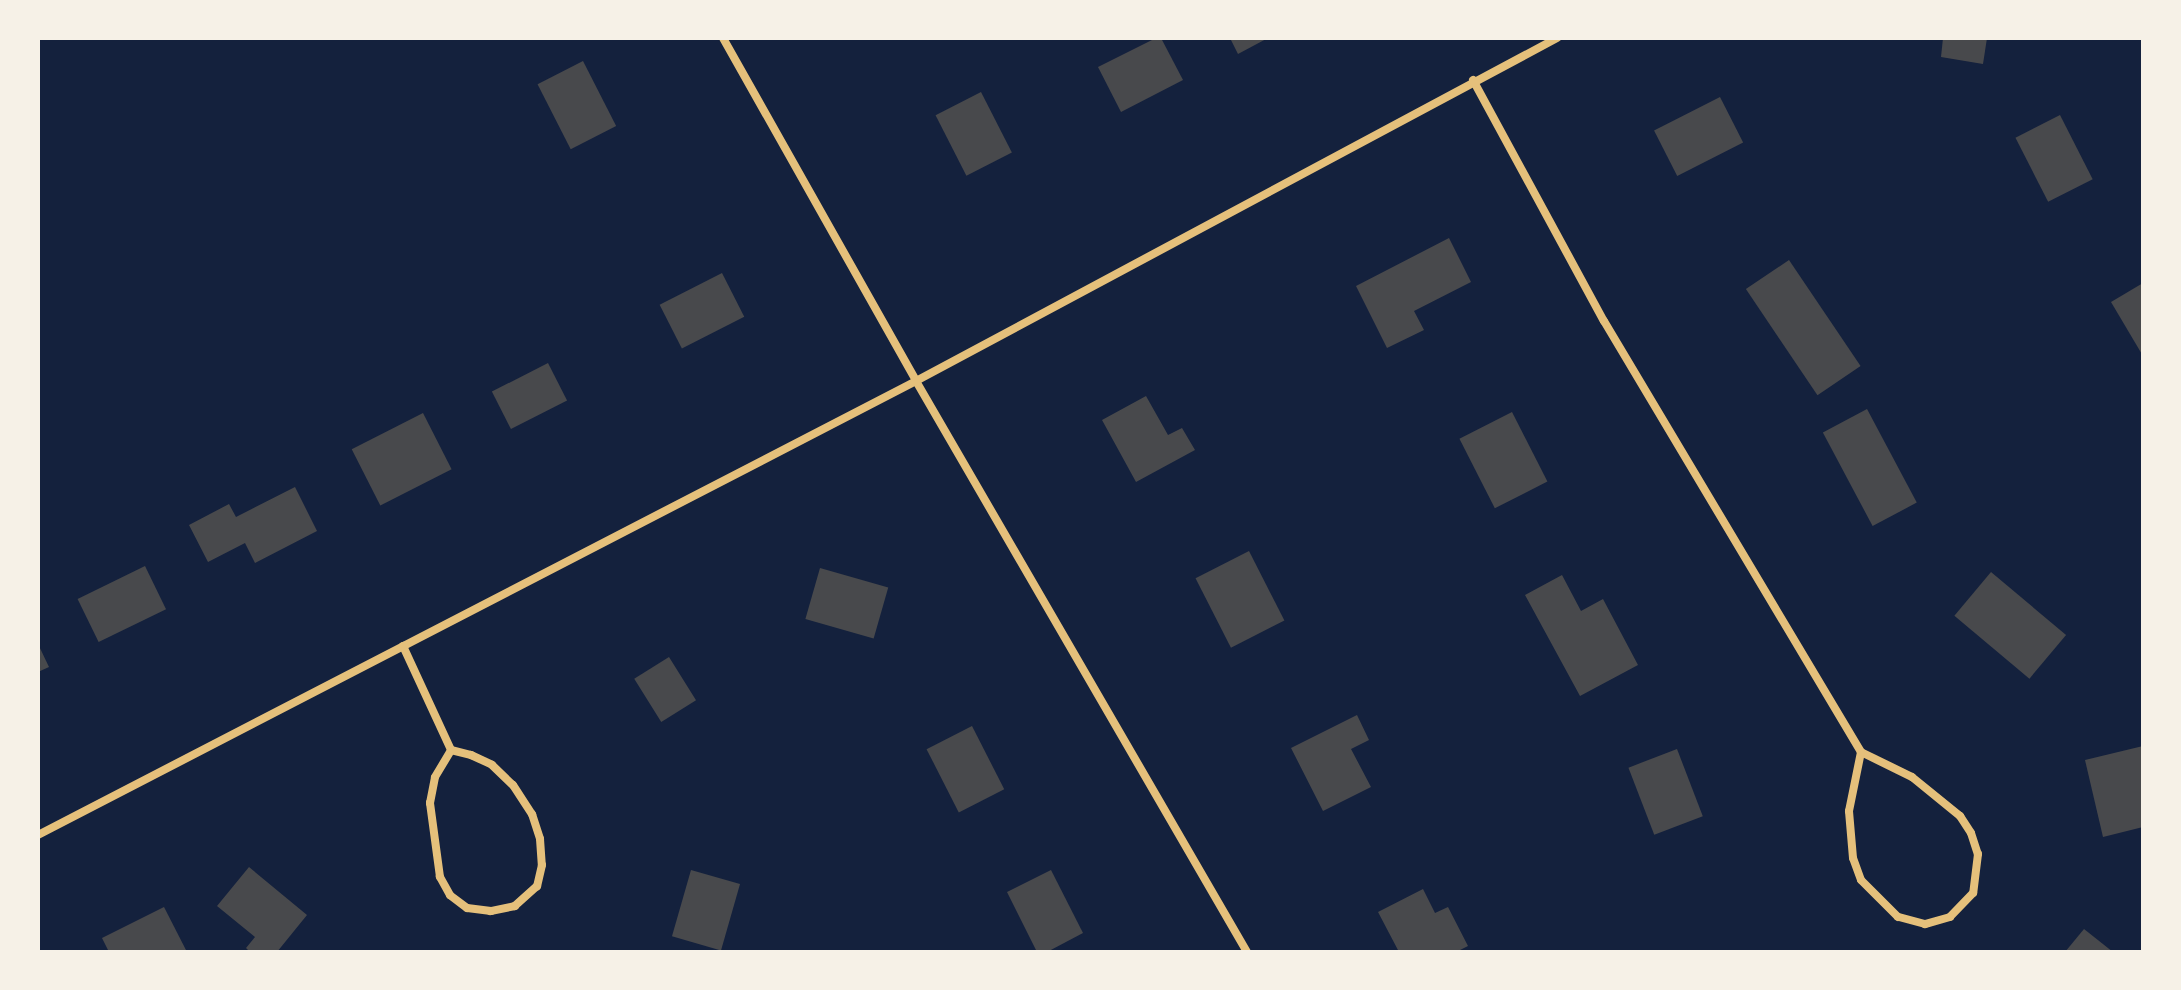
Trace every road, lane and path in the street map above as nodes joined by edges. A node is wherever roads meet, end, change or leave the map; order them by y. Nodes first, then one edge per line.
1 (723, 38) edge
2 (1557, 38) edge
3 (1473, 80) junction
4 (916, 381) junction
5 (403, 646) junction
6 (451, 750) junction
7 (1861, 752) junction
8 (38, 835) edge
9 (1247, 952) edge

1 - 4 street
2 - 3 street
3 - 4 street
3 - 7 street
4 - 5 street
4 - 9 street
5 - 6 street
5 - 8 street
6 - 6 street
7 - 7 street

